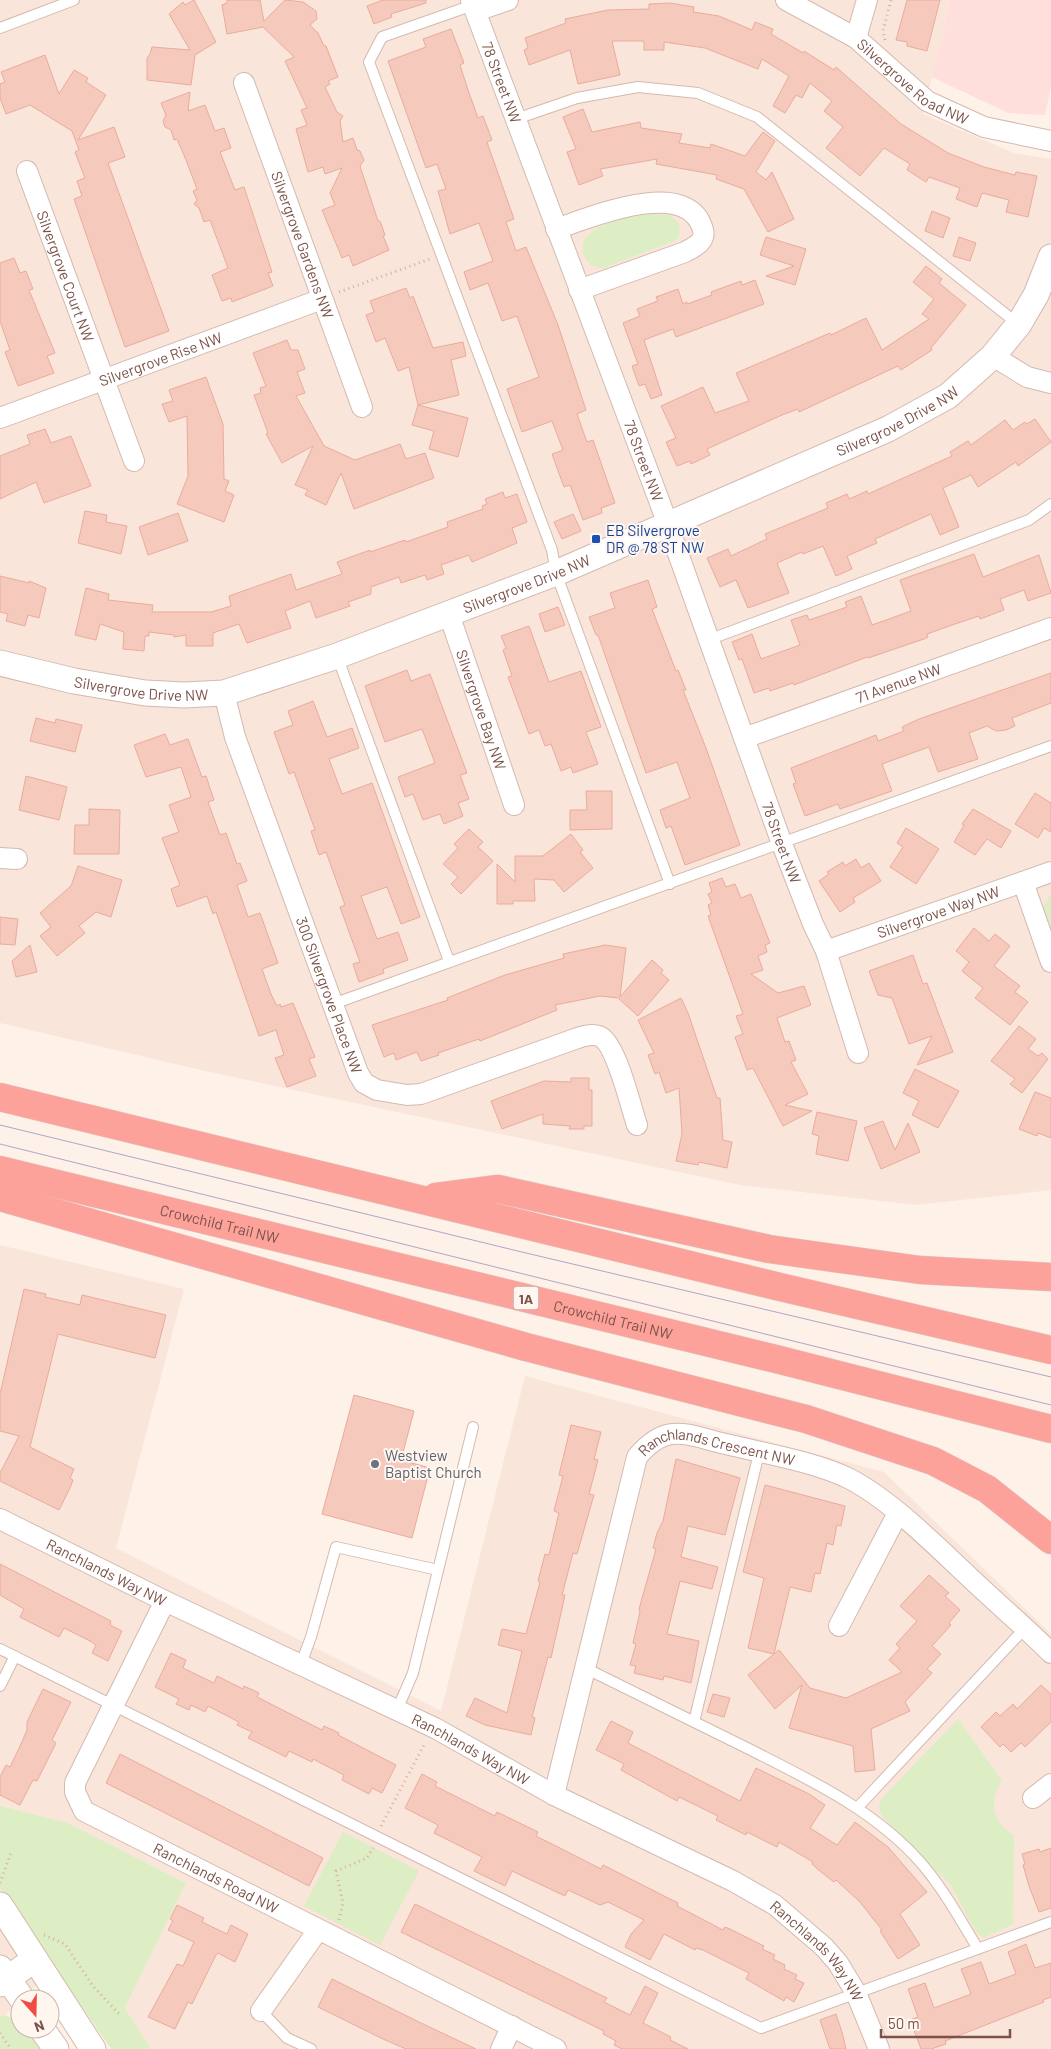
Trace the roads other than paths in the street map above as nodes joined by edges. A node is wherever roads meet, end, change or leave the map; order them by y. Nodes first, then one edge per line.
1 (74, 0) edge
2 (508, 0) edge
3 (786, 0) edge
4 (867, 0) edge
5 (473, 5) edge
6 (0, 28) edge
7 (856, 38) junction
8 (244, 83) dead end
9 (516, 119) junction
10 (1051, 141) edge
11 (27, 171) dead end
12 (556, 229) junction
13 (1051, 257) edge
14 (579, 290) junction
15 (322, 299) junction
16 (1019, 324) junction
17 (993, 356) junction
18 (103, 381) junction
19 (1051, 383) edge
20 (362, 407) dead end
21 (0, 418) edge
22 (134, 461) dead end
23 (1051, 504) edge
24 (668, 526) junction
25 (556, 573) junction
26 (449, 614) junction
27 (1051, 628) edge
28 (708, 640) junction
29 (337, 656) junction
30 (0, 663) edge
31 (224, 693) junction
32 (744, 738) junction
33 (1051, 746) edge
34 (514, 805) dead end
35 (782, 844) junction
36 (1051, 872) edge
37 (1023, 882) junction
38 (670, 884) junction
39 (826, 951) junction
40 (449, 960) junction
41 (1051, 962) edge
42 (333, 1004) junction
43 (858, 1053) dead end
44 (0, 1097) edge
45 (637, 1126) dead end
46 (0, 1170) edge
47 (0, 1197) edge
48 (420, 1199) junction
49 (1051, 1277) edge
50 (1051, 1350) edge
51 (473, 1427) dead end
52 (1051, 1429) edge
53 (759, 1453) junction
54 (898, 1513) junction
55 (0, 1519) edge
56 (1051, 1540) edge
57 (438, 1570) junction
58 (166, 1601) junction
59 (839, 1626) dead end
60 (1025, 1628) junction
61 (0, 1649) edge
62 (1051, 1653) edge
63 (14, 1656) junction
64 (301, 1664) junction
65 (586, 1668) junction
66 (0, 1686) edge
67 (113, 1706) junction
68 (397, 1710) junction
69 (694, 1722) junction
70 (1051, 1784) edge
71 (554, 1796) junction
72 (1033, 1798) dead end
73 (858, 1807) junction
74 (0, 1905) edge
75 (1051, 1922) edge
76 (318, 1930) junction
77 (978, 1949) junction
78 (35, 1959) junction
79 (3, 1977) edge
80 (13, 1989) edge
81 (856, 1993) junction
82 (261, 2011) joint
83 (512, 2026) junction
84 (94, 2049) edge
85 (311, 2049) edge
86 (501, 2049) edge
87 (556, 2049) edge
88 (879, 2049) edge

1 - 6 lane
2 - 5 street
3 - 7 street, Silvergrove Road NW
4 - 7 street
5 - 9 street, 78 Street NW
5 - 25 lane
7 - 10 street, Silvergrove Road NW
8 - 15 street, Silvergrove Gardens NW
9 - 12 street, 78 Street NW
9 - 16 lane
11 - 18 street, Silvergrove Court NW
12 - 14 street, 78 Street NW
12 - 14 street
13 - 16 street, Silvergrove Drive NW
14 - 24 street, 78 Street NW
15 - 18 street, Silvergrove Rise NW
15 - 20 street, Silvergrove Gardens NW
16 - 17 street, Silvergrove Drive NW
17 - 19 street
17 - 24 street, Silvergrove Drive NW
18 - 21 street, Silvergrove Rise NW
18 - 22 street, Silvergrove Court NW
23 - 28 lane
24 - 25 street, Silvergrove Drive NW
24 - 28 street, 78 Street NW
25 - 26 street, Silvergrove Drive NW
25 - 38 lane
26 - 29 street, Silvergrove Drive NW
26 - 34 street, Silvergrove Bay NW
27 - 32 street, 71 Avenue NW
28 - 32 street, 78 Street NW
29 - 31 street, Silvergrove Drive NW
29 - 40 lane
30 - 31 street, Silvergrove Drive NW
31 - 42 street, 300 Silvergrove Place NW
32 - 35 street, 78 Street NW
33 - 35 lane
35 - 38 lane
35 - 39 street, 78 Street NW
36 - 37 street, Silvergrove Way NW
37 - 39 street, Silvergrove Way NW
37 - 41 street
38 - 40 lane
39 - 43 street, 78 Street NW
40 - 42 lane
42 - 45 street, 300 Silvergrove Place NW
44 - 48 highway
46 - 52 highway, Crowchild Trail NW / 1A
47 - 56 highway
48 - 49 highway
48 - 50 highway
51 - 57 lane
53 - 54 street, Ranchlands Crescent NW
53 - 65 street, Ranchlands Crescent NW
53 - 69 lane
54 - 59 street
54 - 60 street, Ranchlands Crescent NW
55 - 58 street, Ranchlands Way NW
57 - 64 lane
57 - 68 lane
58 - 64 street, Ranchlands Way NW
58 - 67 street, Ranchlands Road NW
60 - 62 street, Ranchlands Crescent NW
60 - 73 lane
61 - 63 lane
63 - 66 lane
63 - 67 lane
64 - 68 street, Ranchlands Way NW
65 - 69 lane
65 - 71 street, Ranchlands Crescent NW
67 - 76 street, Ranchlands Road NW
67 - 81 lane
68 - 71 street, Ranchlands Way NW
69 - 73 lane
70 - 72 street
71 - 81 street, Ranchlands Way NW
73 - 77 lane
74 - 78 street
75 - 77 lane
76 - 82 street
76 - 83 street, Ranchlands Road NW
77 - 81 lane
78 - 79 street
78 - 84 street
79 - 80 street
81 - 88 street, Ranchlands Way NW
82 - 85 lane
83 - 86 street
83 - 87 street, Ranchlands Road NW

